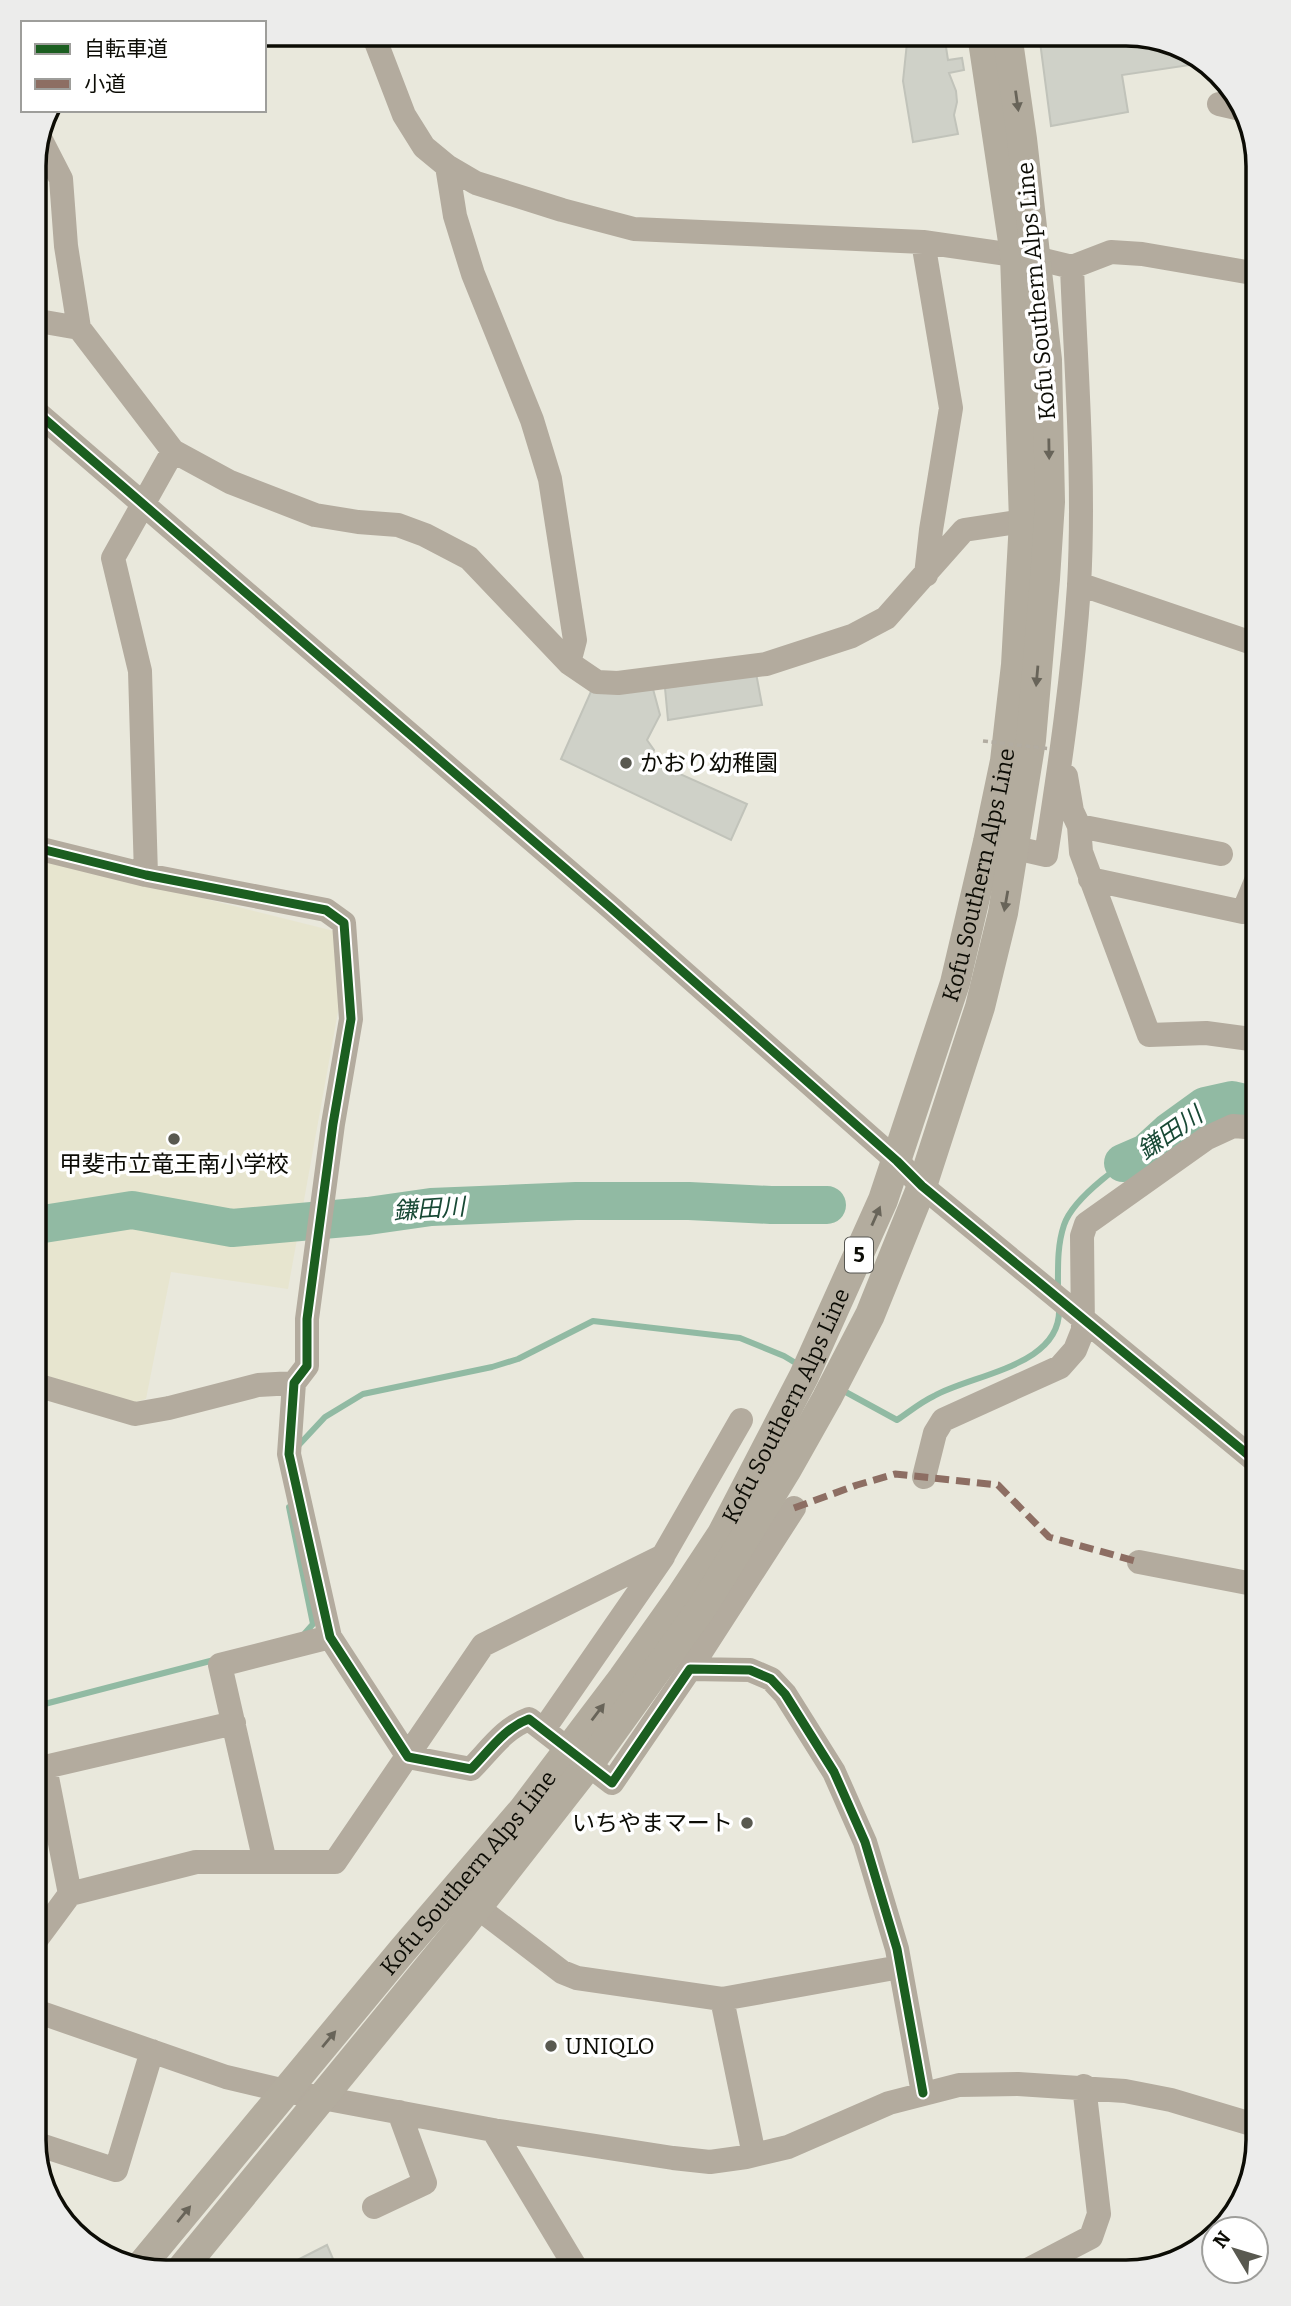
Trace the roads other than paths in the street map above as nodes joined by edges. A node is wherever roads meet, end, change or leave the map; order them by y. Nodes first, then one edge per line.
1 (378, 46) edge
2 (984, 46) edge
3 (1009, 46) edge
4 (1219, 104) dead end
5 (1230, 106) edge
6 (47, 152) edge
7 (447, 166) junction
8 (923, 242) junction
9 (1025, 256) junction
10 (1072, 267) junction
11 (1246, 272) edge
12 (46, 322) edge
13 (79, 328) junction
14 (46, 420) edge
15 (173, 451) junction
16 (144, 505) junction
17 (1024, 522) junction
18 (926, 575) junction
19 (1079, 584) junction
20 (1246, 641) edge
21 (569, 663) junction
22 (1057, 752) junction
23 (1079, 826) junction
24 (1002, 845) junction
25 (46, 850) edge
26 (1221, 854) dead end
27 (146, 875) junction
28 (1090, 879) junction
29 (1246, 903) edge
30 (1246, 1038) edge
31 (1246, 1127) edge
32 (897, 1161) junction
33 (922, 1186) junction
34 (1078, 1315) junction
35 (294, 1383) junction
36 (46, 1388) edge
37 (741, 1420) dead end
38 (1246, 1453) edge
39 (924, 1477) dead end
40 (794, 1508) dead end
41 (663, 1556) junction
42 (1139, 1562) dead end
43 (1246, 1583) edge
44 (330, 1637) junction
45 (690, 1669) junction
46 (234, 1723) junction
47 (544, 1729) junction
48 (579, 1756) junction
49 (408, 1757) junction
50 (46, 1767) edge
51 (46, 1772) edge
52 (265, 1862) junction
53 (70, 1894) junction
54 (477, 1907) junction
55 (46, 1926) edge
56 (900, 1967) junction
57 (722, 1999) junction
58 (46, 2014) edge
59 (152, 2051) junction
60 (1084, 2086) junction
61 (285, 2091) junction
62 (923, 2093) junction
63 (321, 2097) junction
64 (399, 2112) junction
65 (1246, 2122) edge
66 (493, 2130) junction
67 (47, 2147) edge
68 (754, 2155) junction
69 (374, 2207) dead end
70 (148, 2259) edge
71 (189, 2260) edge
72 (571, 2260) edge
73 (1047, 2260) edge

1 - 7 street
2 - 9 main road, Kofu Southern Alps Line / 5
3 -> 9 main road, Kofu Southern Alps Line / 5
4 - 5 street
6 - 13 street
7 - 8 street
7 - 21 street
8 - 9 street
8 - 18 street
9 - 10 street
9 - 17 main road, Kofu Southern Alps Line / 5
9 -> 24 main road, Kofu Southern Alps Line / 5
10 - 11 street
10 - 19 street
12 - 13 street
13 - 15 street
14 - 16 street
15 - 16 street
15 - 21 street
16 - 27 street
16 - 32 street
17 - 18 street
17 - 24 main road, Kofu Southern Alps Line / 5
18 - 21 street
19 - 20 street
19 - 22 street
22 - 23 street
22 - 24 street
23 - 26 street
23 - 28 street
24 - 32 main road, Kofu Southern Alps Line / 5
24 -> 33 main road, Kofu Southern Alps Line / 5
25 - 27 street
27 - 35 street
28 - 29 street
28 - 30 street
31 - 34 street
32 - 33 street
48 -> 32 main road, Kofu Southern Alps Line / 5
33 - 34 street
33 - 48 main road, Kofu Southern Alps Line / 5
34 - 38 street
34 - 39 street
35 - 36 street
35 - 44 street
37 - 41 street
40 - 45 street
41 - 47 street
41 - 49 street
42 - 43 street
44 - 46 street
44 - 49 street
45 - 48 street
45 - 56 street
46 - 50 street
46 - 52 street
47 - 48 street
47 - 49 street
48 - 54 main road, Kofu Southern Alps Line / 5
61 -> 48 main road, Kofu Southern Alps Line / 5
49 - 52 street
51 - 53 street
52 - 53 street
53 - 55 street
54 - 57 street
54 - 63 main road, Kofu Southern Alps Line / 5
56 - 57 street
56 - 62 street
57 - 68 street
58 - 59 street
59 - 61 street
59 - 67 street
60 - 62 street
60 - 65 street
60 - 73 street
61 - 63 street
70 -> 61 main road, Kofu Southern Alps Line / 5
62 - 68 street
63 - 64 street
63 - 71 main road, Kofu Southern Alps Line / 5
64 - 66 street
64 - 69 street
66 - 68 street
66 - 72 street

